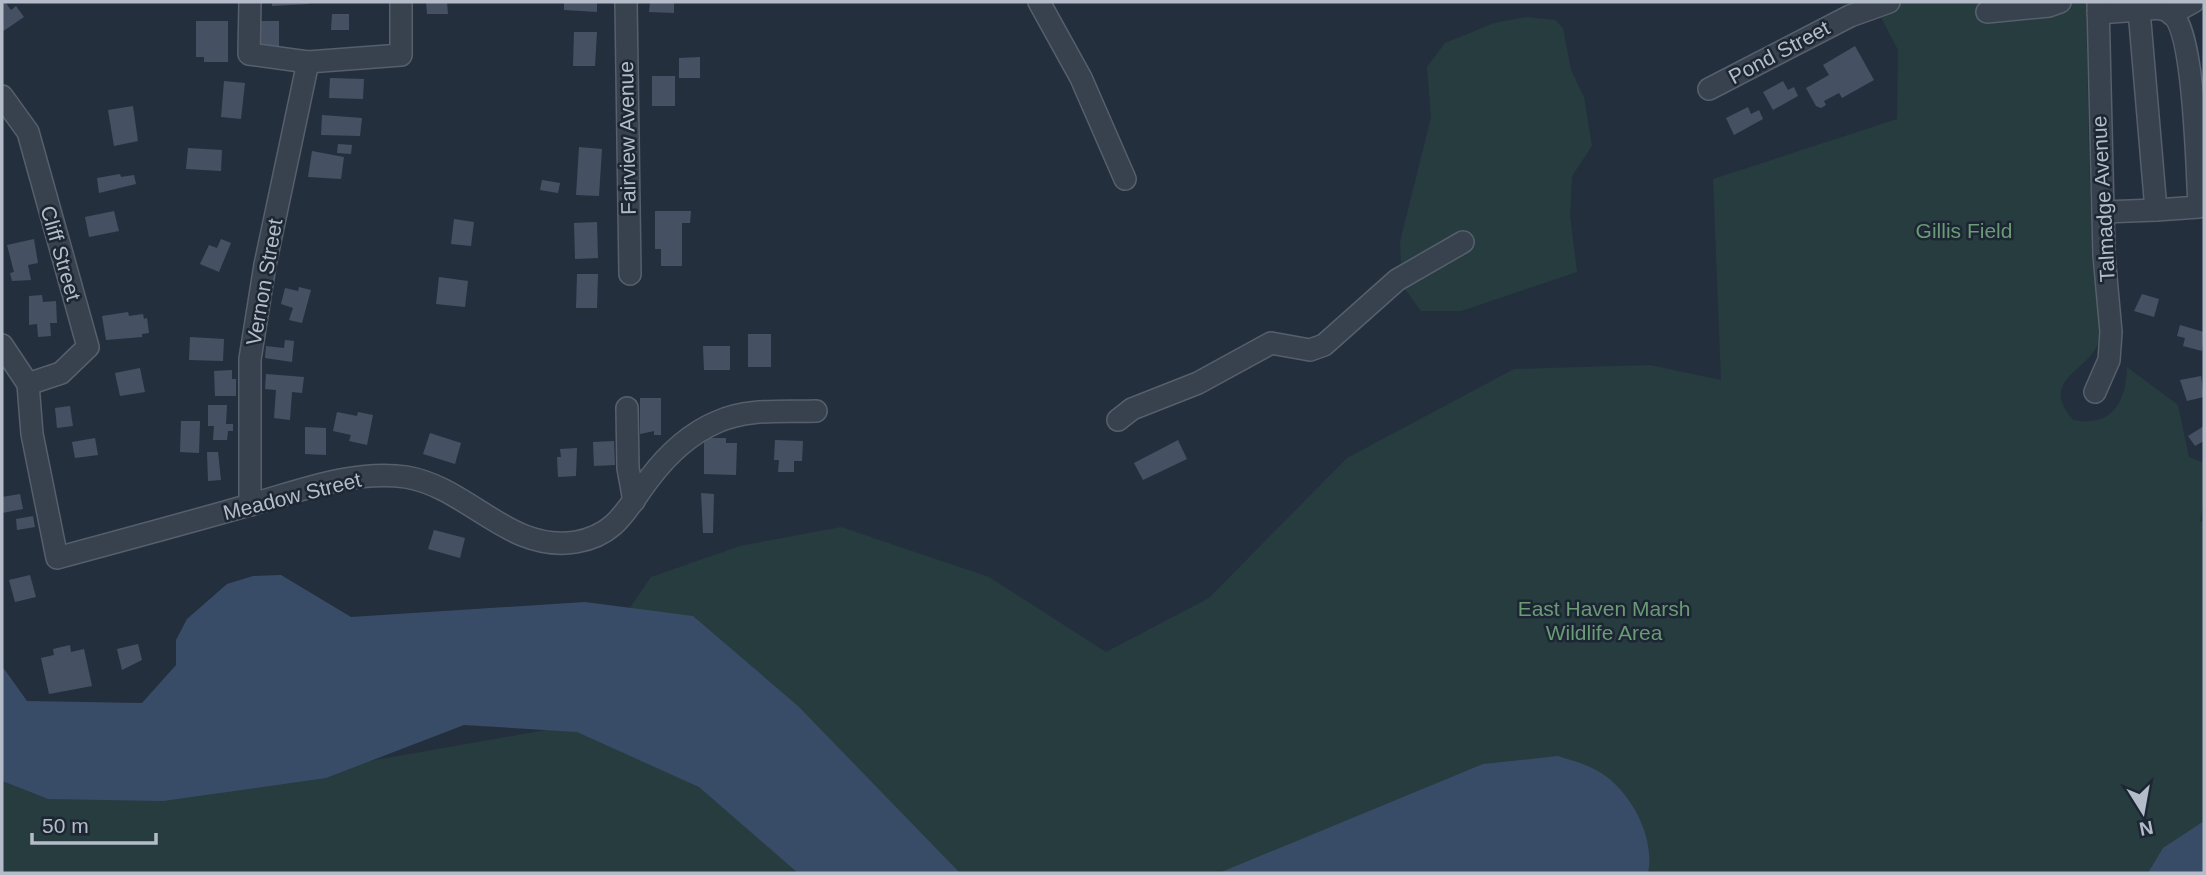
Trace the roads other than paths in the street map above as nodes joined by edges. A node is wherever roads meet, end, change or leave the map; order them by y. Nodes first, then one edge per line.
1 (250, 2) edge
2 (401, 2) edge
3 (626, 2) edge
4 (1039, 2) edge
5 (1889, 2) edge
6 (2060, 2) edge
7 (2193, 2) edge
8 (2098, 7) edge
9 (2140, 10) junction
10 (1987, 12) dead end
11 (2172, 14) junction
12 (309, 62) junction
13 (1709, 89) dead end
14 (2, 96) edge
15 (1125, 179) dead end
16 (2202, 207) edge
17 (2156, 210) junction
18 (2103, 212) junction
19 (1464, 242) dead end
20 (629, 274) dead end
21 (2, 345) edge
22 (28, 384) junction
23 (2095, 392) dead end
24 (626, 408) dead end
25 (816, 411) dead end
26 (1118, 421) dead end
27 (634, 501) junction
28 (250, 505) junction

1 - 12 street
2 - 12 street
3 - 20 street, Fairview Avenue
4 - 15 street
5 - 13 street, Pond Street
6 - 10 street
7 - 11 street
8 - 9 street
8 - 18 street, Talmadge Avenue
9 - 11 street
9 - 17 street
11 - 16 street
12 - 28 street, Vernon Street
14 - 22 street, Cliff Street
16 - 17 street
17 - 18 street
18 - 23 street, Talmadge Avenue
19 - 26 street
21 - 22 street, Meadow Street
22 - 28 street, Meadow Street
24 - 27 street
25 - 27 street, Meadow Street
27 - 28 street, Meadow Street

